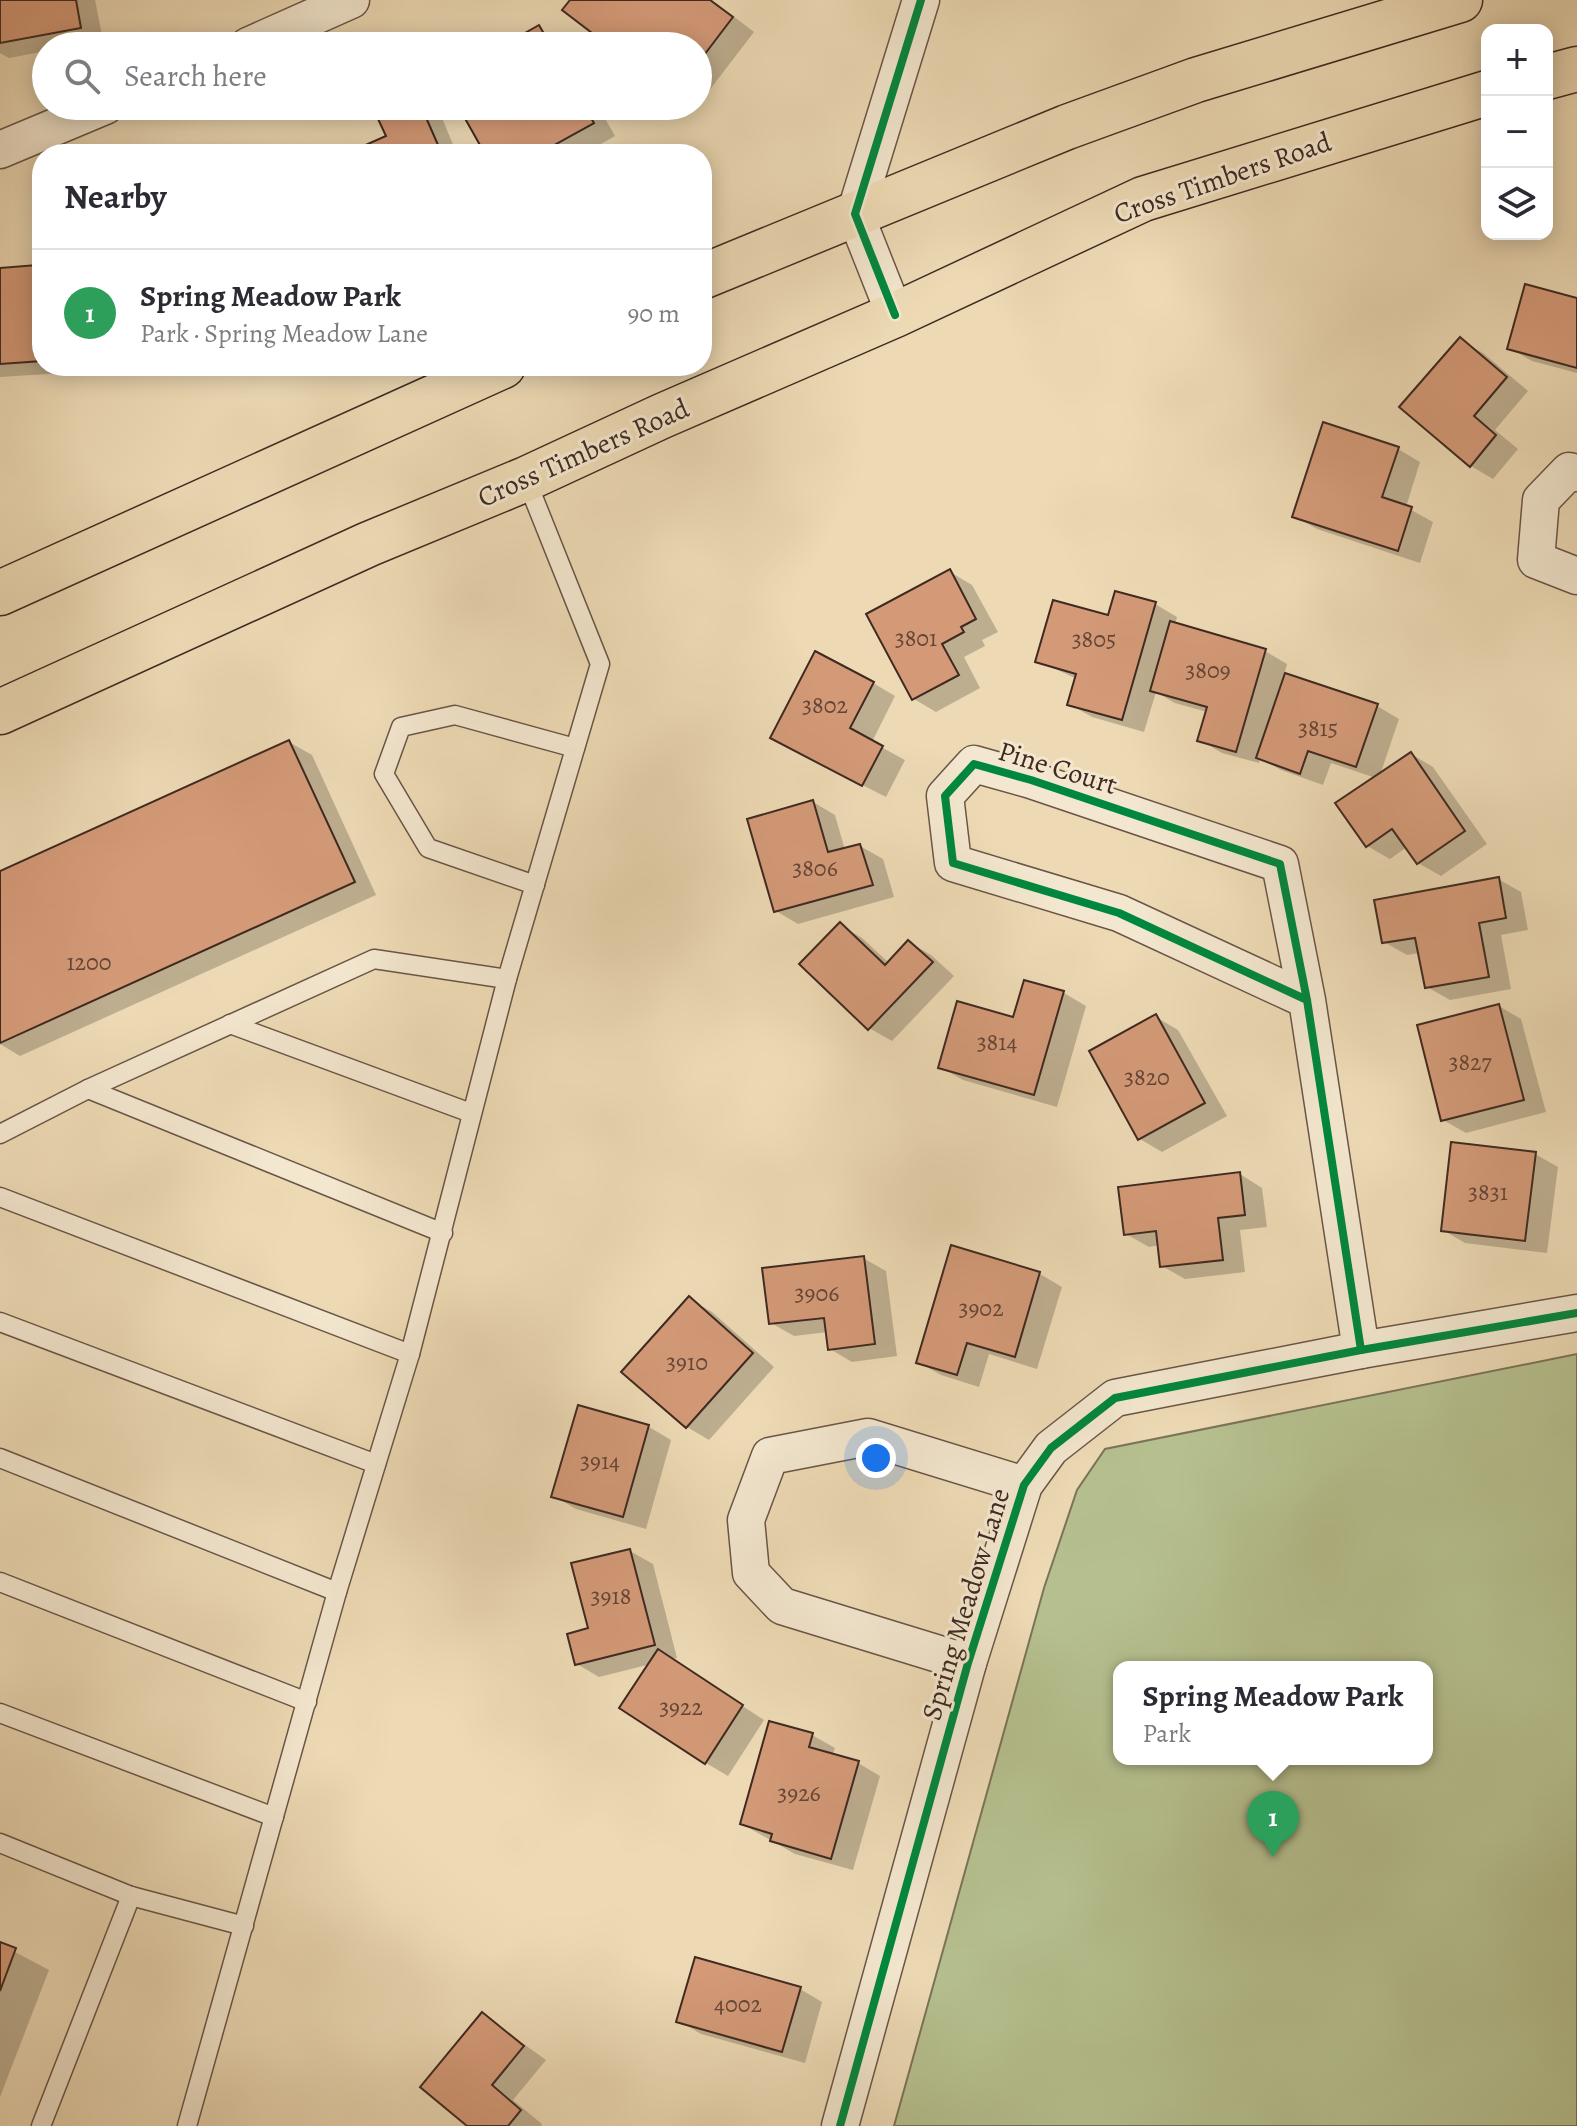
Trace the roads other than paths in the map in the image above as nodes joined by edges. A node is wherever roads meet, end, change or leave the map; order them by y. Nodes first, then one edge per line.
1 (351, 0) edge
2 (921, 0) edge
3 (1460, 0) edge
4 (279, 32) edge
5 (1577, 69) edge
6 (1553, 75) edge
7 (1481, 95) edge
8 (72, 120) edge
9 (0, 150) edge
10 (855, 214) junction
11 (712, 273) edge
12 (895, 315) junction
13 (481, 376) edge
14 (1577, 473) edge
15 (526, 479) junction
16 (1577, 576) edge
17 (0, 593) edge
18 (0, 712) edge
19 (575, 748) junction
20 (535, 885) junction
21 (507, 979) junction
22 (1307, 1000) junction
23 (230, 1024) junction
24 (88, 1089) junction
25 (471, 1113) junction
26 (0, 1134) edge
27 (0, 1197) edge
28 (443, 1233) junction
29 (1577, 1313) edge
30 (0, 1322) edge
31 (1361, 1350) junction
32 (410, 1354) junction
33 (0, 1458) edge
34 (376, 1464) junction
35 (1024, 1485) junction
36 (0, 1582) edge
37 (337, 1592) junction
38 (968, 1663) junction
39 (307, 1702) junction
40 (0, 1713) edge
41 (274, 1817) junction
42 (0, 1843) edge
43 (131, 1896) junction
44 (244, 1926) junction
45 (41, 2126) edge
46 (187, 2126) edge
47 (840, 2126) edge

1 - 4 street
2 - 10 street
3 - 10 main road
5 - 6 main road
7 - 12 main road, Cross Timbers Road
8 - 9 street
10 - 11 main road
10 - 12 street
12 - 15 main road, Cross Timbers Road
13 - 17 main road
14 - 16 street
15 - 18 main road, Cross Timbers Road
15 - 19 lane
19 - 20 lane
19 - 20 lane
20 - 21 lane
21 - 23 lane
21 - 25 lane
22 - 22 street, Pine Court
22 - 31 street, Pine Court
23 - 24 lane
23 - 25 lane
24 - 26 lane
24 - 28 lane
25 - 28 lane
27 - 32 lane
28 - 32 lane
29 - 31 street, Spring Meadow Lane
30 - 34 lane
31 - 35 street, Spring Meadow Lane
32 - 34 lane
33 - 37 lane
34 - 37 lane
35 - 38 street, Spring Meadow Lane
35 - 38 street, Spring Meadow Lane
36 - 39 lane
37 - 39 lane
38 - 47 street, Spring Meadow Lane
39 - 41 lane
40 - 41 lane
41 - 44 lane
42 - 43 lane
43 - 44 lane
43 - 45 lane
44 - 46 lane

